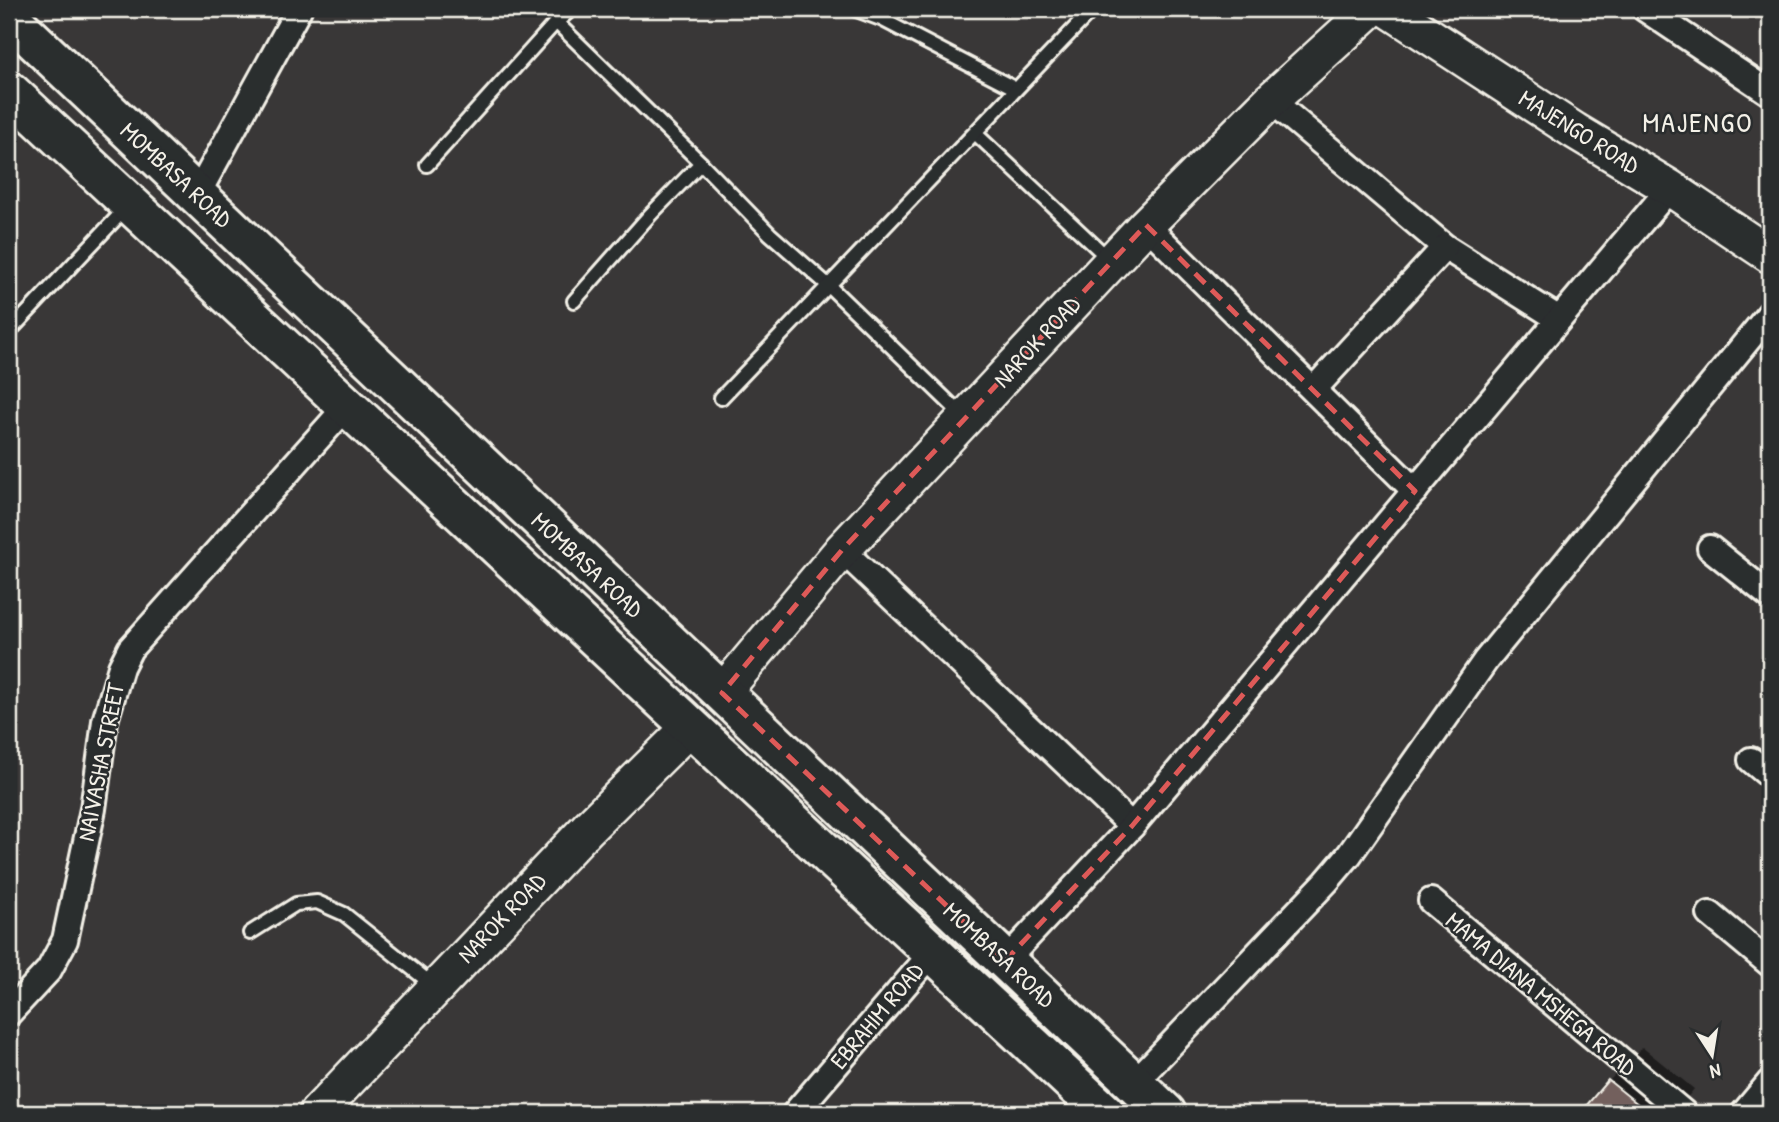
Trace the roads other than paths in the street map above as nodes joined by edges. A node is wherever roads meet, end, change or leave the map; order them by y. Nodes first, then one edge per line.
1 (299, 9) edge
2 (572, 9) edge
3 (854, 9) edge
4 (1093, 9) edge
5 (1371, 9) edge
6 (1388, 9) edge
7 (1645, 9) edge
8 (9, 17) edge
9 (556, 22) junction
10 (1016, 89) junction
11 (9, 91) edge
12 (1770, 93) edge
13 (1271, 100) junction
14 (975, 133) junction
15 (701, 163) junction
16 (426, 165) dead end
17 (1670, 188) junction
18 (197, 195) junction
19 (130, 204) junction
20 (1146, 225) junction
21 (1445, 247) junction
22 (1770, 255) edge
23 (1112, 261) junction
24 (829, 286) junction
25 (574, 301) dead end
26 (1770, 313) edge
27 (1559, 319) junction
28 (9, 332) edge
29 (1314, 389) junction
30 (721, 398) dead end
31 (348, 406) junction
32 (965, 418) junction
33 (1415, 491) junction
34 (1710, 548) dead end
35 (842, 550) junction
36 (1770, 596) edge
37 (656, 630) junction
38 (625, 664) junction
39 (722, 693) junction
40 (691, 726) junction
41 (779, 747) junction
42 (1751, 761) dead end
43 (1770, 776) edge
44 (750, 781) junction
45 (1132, 826) junction
46 (1431, 901) dead end
47 (1710, 915) dead end
48 (250, 933) dead end
49 (933, 952) junction
50 (1005, 961) junction
51 (1770, 964) edge
52 (436, 988) junction
53 (9, 1013) edge
54 (1770, 1082) edge
55 (1134, 1083) junction
56 (317, 1113) edge
57 (795, 1113) edge
58 (1105, 1113) edge
59 (1166, 1113) edge
60 (1684, 1113) edge
61 (1744, 1113) edge

1 - 18 street
2 - 9 lane
3 - 10 lane
4 - 10 lane
5 - 13 street, NAROK ROAD
6 - 17 street, MAJENGO ROAD
7 - 12 street
8 - 18 highway, MOMBASA ROAD
9 - 15 lane
9 - 16 lane
10 - 14 lane
11 - 19 highway, MOMBASA ROAD
13 - 20 street, NAROK ROAD
13 - 21 street
14 - 23 lane
14 - 24 lane
15 - 24 lane
15 - 25 lane
17 - 22 street, MAJENGO ROAD
17 - 27 street
18 - 37 highway, MOMBASA ROAD
19 - 28 lane
19 - 31 highway, MOMBASA ROAD
20 - 23 street, NAROK ROAD
20 - 29 street
21 - 27 street
21 - 29 street
23 - 32 street, NAROK ROAD
24 - 30 lane
24 - 32 lane
26 - 55 street
27 - 33 street
29 - 33 street
31 - 38 highway, MOMBASA ROAD
31 - 53 street, NAIVASHA STREET
32 - 35 street, NAROK ROAD
33 - 45 street
34 - 36 street
35 - 39 street, NAROK ROAD
35 - 45 street
37 - 38 highway
37 - 39 highway, MOMBASA ROAD
38 - 40 highway, MOMBASA ROAD
39 - 41 highway, MOMBASA ROAD
40 - 44 highway, MOMBASA ROAD
40 - 52 street, NAROK ROAD
41 - 44 highway
41 - 50 highway, MOMBASA ROAD
42 - 43 street
44 - 49 highway, MOMBASA ROAD
45 - 50 street
46 - 60 street, MAMA DIANA MSHEGA ROAD
47 - 51 street
48 - 52 lane
49 - 57 street, EBRAHIM ROAD
49 - 58 highway, MOMBASA ROAD
50 - 55 highway, MOMBASA ROAD
52 - 56 street, NAROK ROAD
54 - 61 street
55 - 59 highway, MOMBASA ROAD

